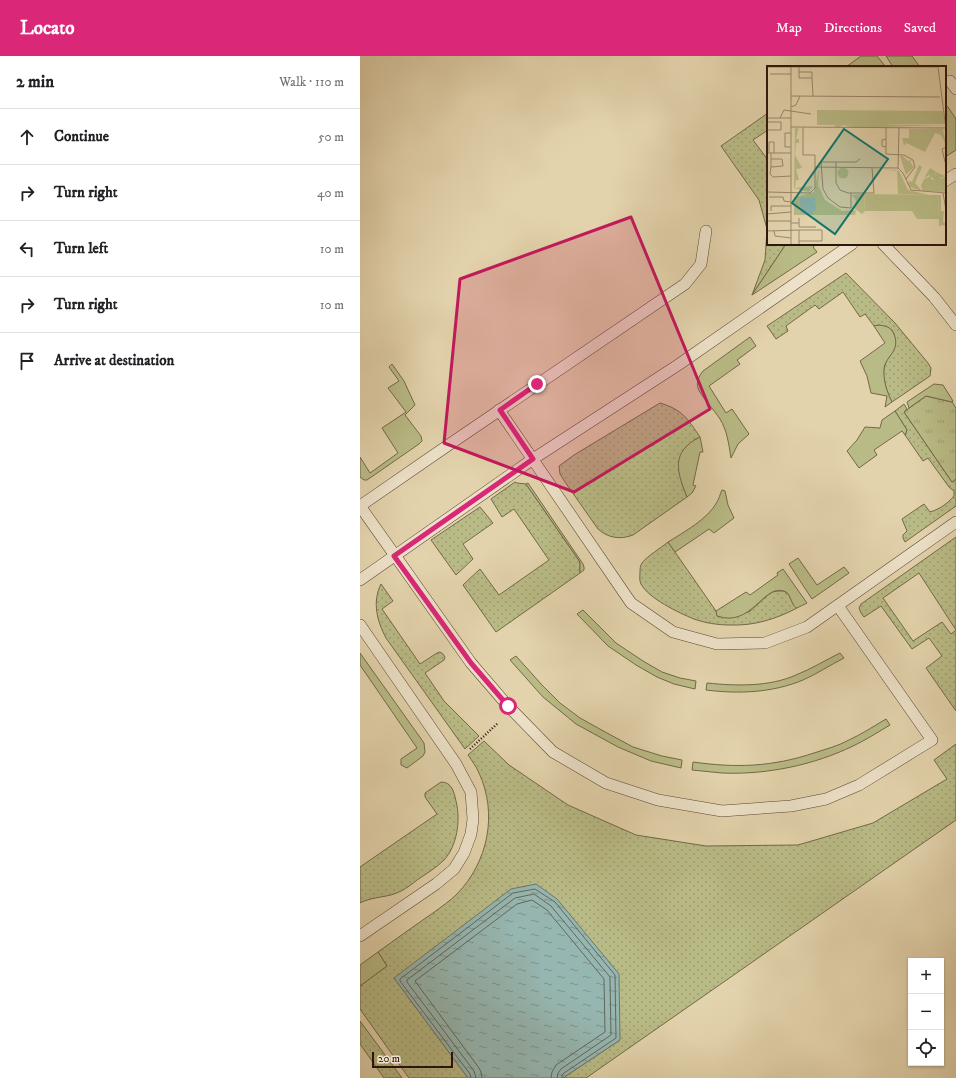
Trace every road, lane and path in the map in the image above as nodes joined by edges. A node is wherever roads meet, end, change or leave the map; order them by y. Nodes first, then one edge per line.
1 (956, 174) edge
2 (946, 180) edge
3 (706, 232) dead end
4 (851, 245) edge
5 (884, 245) edge
6 (956, 325) edge
7 (500, 410) junction
8 (533, 459) junction
9 (360, 506) edge
10 (956, 522) edge
11 (394, 556) junction
12 (360, 580) edge
13 (838, 606) junction
14 (360, 625) edge
15 (498, 723) dead end
16 (467, 752) dead end
17 (360, 936) edge

1 - 2 lane
3 - 7 lane
4 - 8 lane
5 - 6 lane
7 - 8 lane
7 - 9 lane
8 - 11 lane
8 - 13 lane
9 - 11 lane
10 - 13 lane
11 - 12 lane
11 - 13 lane
14 - 17 lane
15 - 16 path

